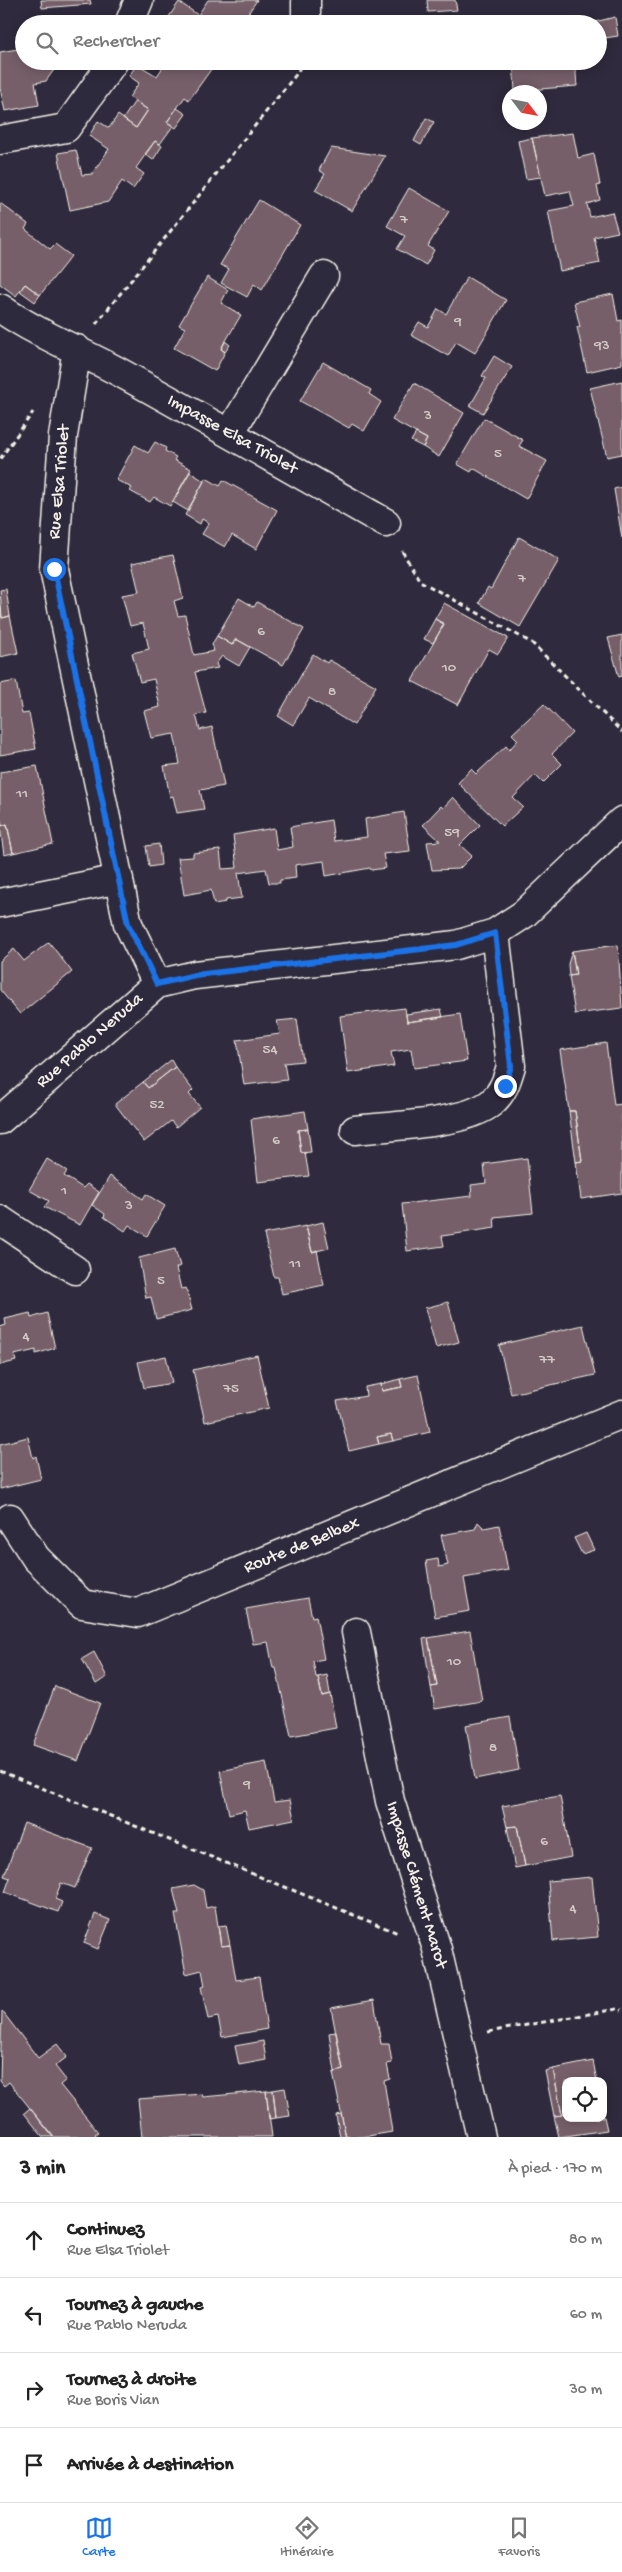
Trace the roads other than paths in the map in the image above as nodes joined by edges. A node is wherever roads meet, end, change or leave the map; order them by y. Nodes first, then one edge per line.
1 (139, 0) edge
2 (306, 0) edge
3 (133, 15) edge
4 (306, 15) edge
5 (108, 70) edge
6 (0, 140) edge
7 (324, 276) dead end
8 (0, 308) edge
9 (77, 349) junction
10 (230, 434) junction
11 (386, 523) road end
12 (622, 821) edge
13 (118, 879) junction
14 (0, 903) edge
15 (495, 933) junction
16 (157, 984) junction
17 (0, 1120) edge
18 (355, 1130) dead end
19 (0, 1220) edge
20 (75, 1270) dead end
21 (622, 1414) edge
22 (10, 1518) dead end
23 (356, 1632) dead end
24 (482, 2137) edge

1 - 3 street
2 - 4 street
5 - 6 street
7 - 10 street
8 - 9 street, Impasse Elsa Triolet
9 - 10 street, Impasse Elsa Triolet
9 - 13 street, Rue Elsa Triolet
10 - 11 street, Impasse Elsa Triolet
12 - 15 street, Rue Pablo Neruda
13 - 14 street
13 - 16 street, Rue Elsa Triolet
15 - 16 street, Rue Pablo Neruda
15 - 18 street
16 - 17 street, Rue Pablo Neruda
19 - 20 street
21 - 22 street, Route de Belbex
23 - 24 street, Impasse Clément Marot

